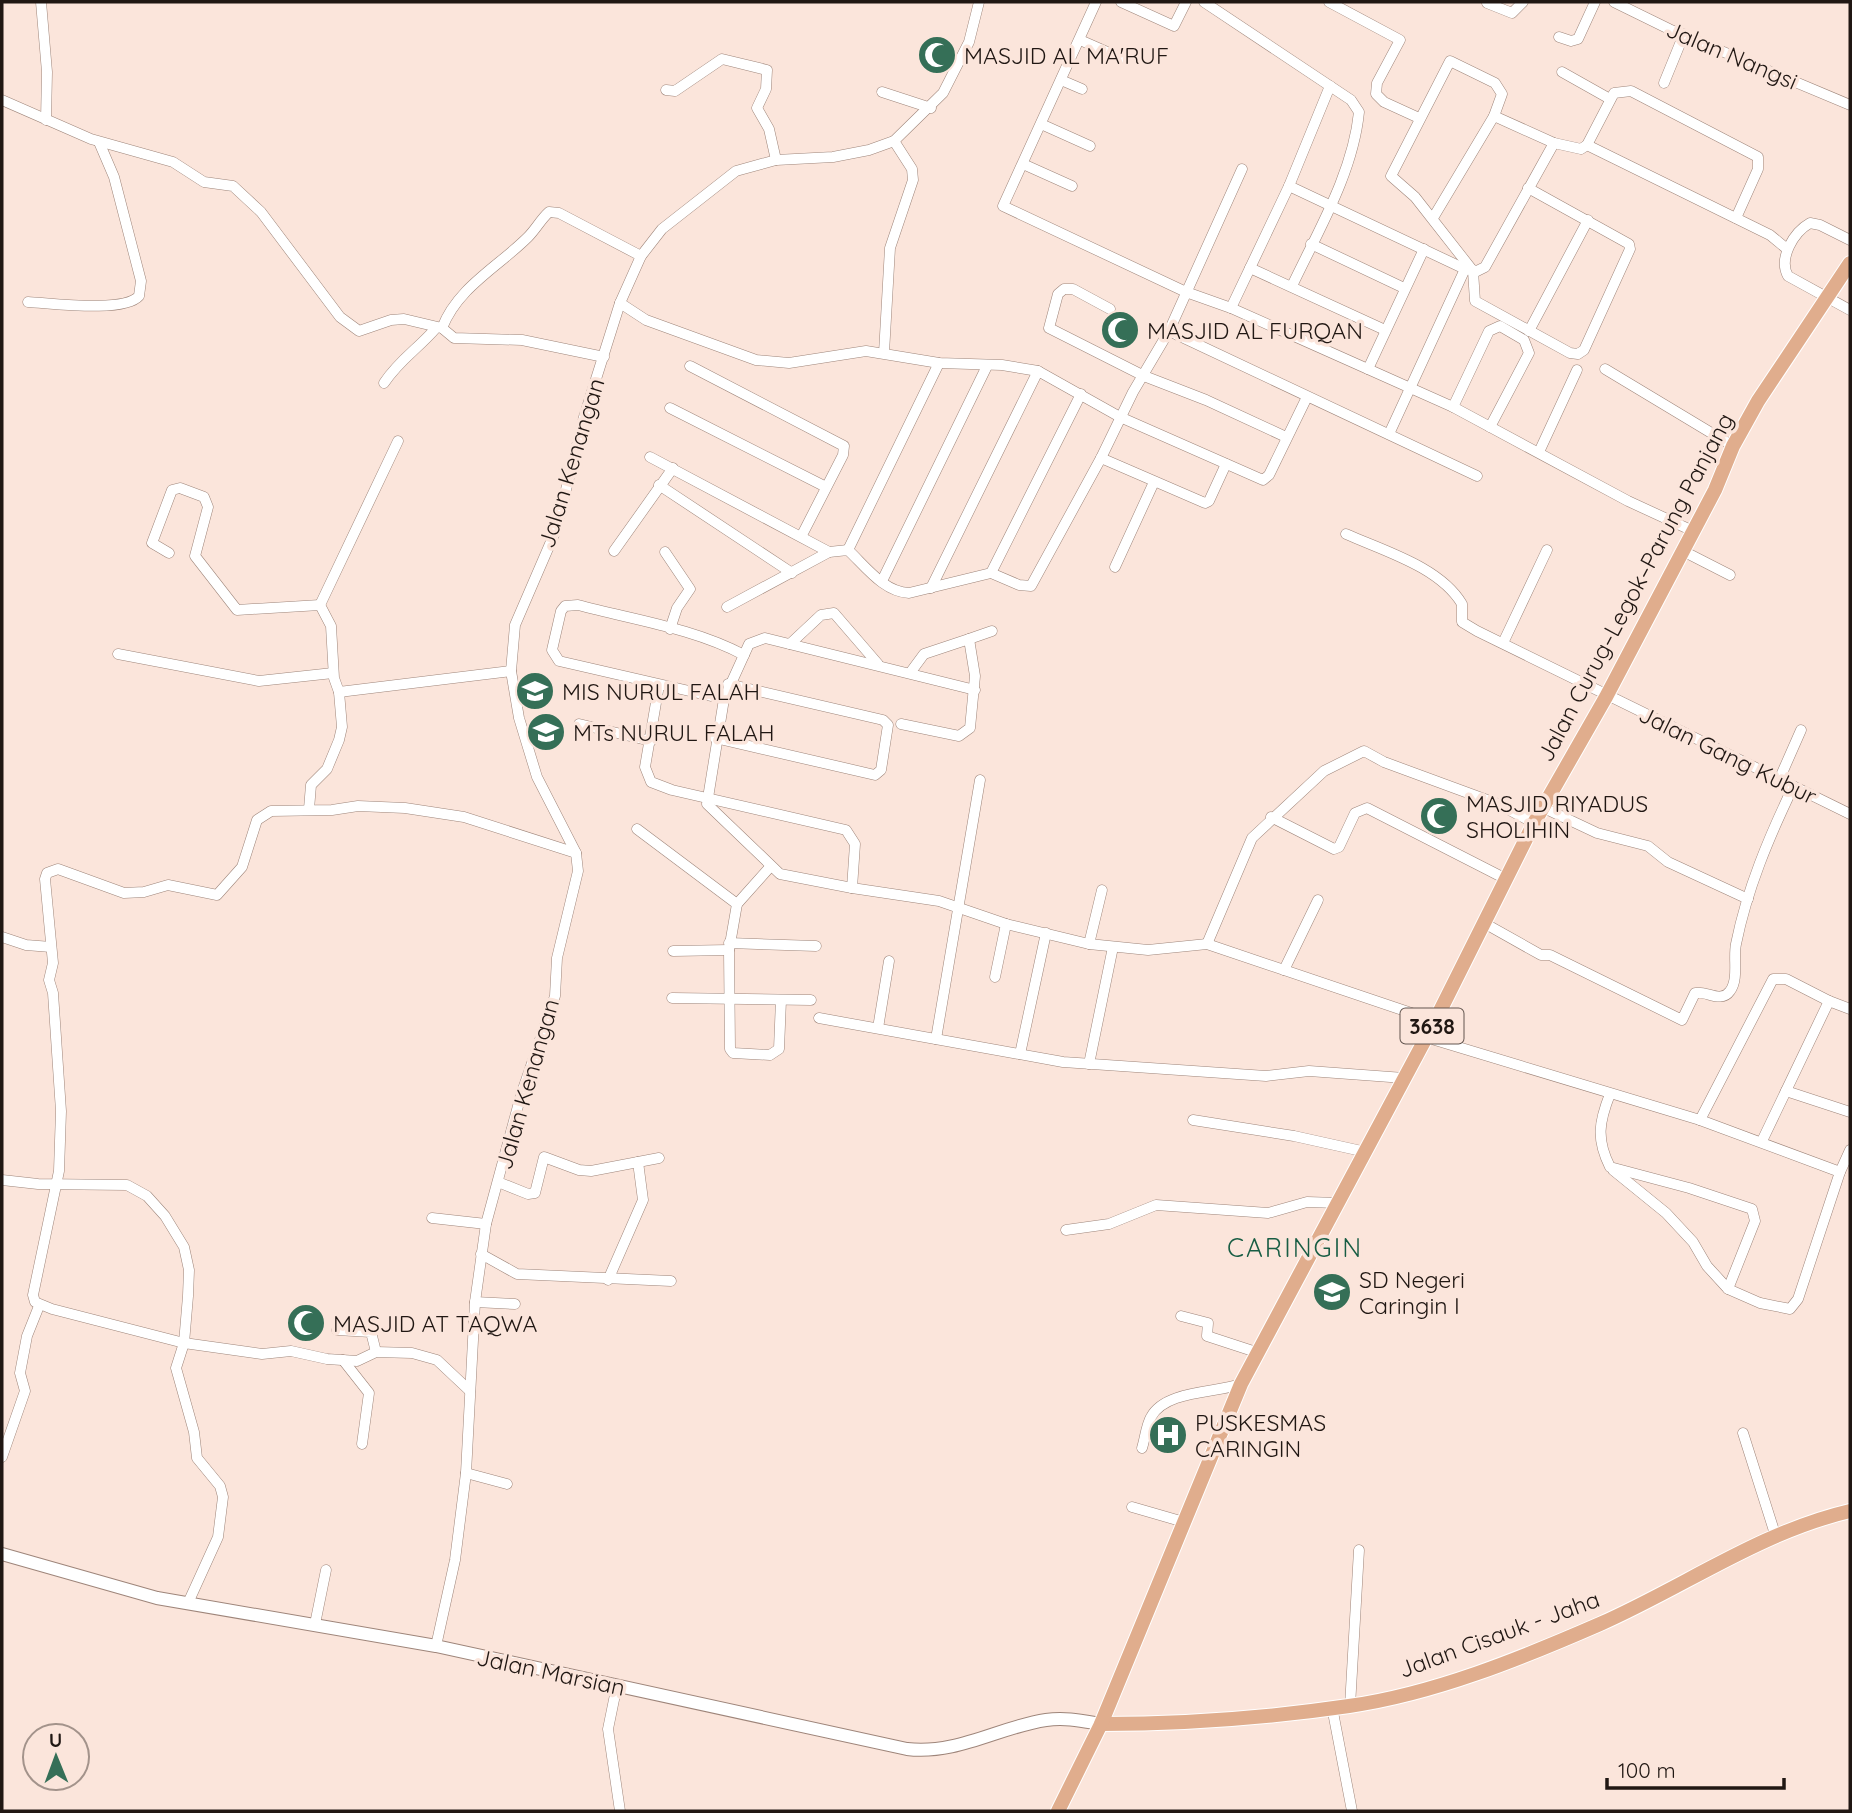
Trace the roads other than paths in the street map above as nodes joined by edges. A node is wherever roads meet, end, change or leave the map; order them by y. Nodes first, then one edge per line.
1 (41, 2) edge
2 (979, 2) edge
3 (1096, 2) edge
4 (1121, 2) edge
5 (1186, 2) edge
6 (1204, 2) edge
7 (1330, 2) edge
8 (1523, 2) edge
9 (1595, 2) edge
10 (1614, 2) edge
11 (1488, 3) edge
12 (1684, 34) junction
13 (1559, 37) dead end
14 (1080, 40) junction
15 (1121, 58) dead end
16 (1562, 72) dead end
17 (1062, 80) junction
18 (1664, 83) dead end
19 (1330, 86) junction
20 (1082, 89) dead end
21 (666, 90) dead end
22 (882, 92) dead end
23 (1610, 99) junction
24 (2, 100) edge
25 (1850, 105) edge
26 (931, 108) junction
27 (1494, 116) junction
28 (1419, 118) junction
29 (46, 120) junction
30 (1041, 124) junction
31 (894, 141) junction
32 (99, 142) junction
33 (1554, 143) junction
34 (1090, 145) dead end
35 (1587, 145) junction
36 (776, 160) junction
37 (1023, 164) junction
38 (1242, 169) dead end
39 (1072, 186) dead end
40 (1289, 186) junction
41 (1528, 188) junction
42 (1331, 204) junction
43 (1433, 218) junction
44 (1736, 218) junction
45 (1588, 220) junction
46 (1850, 240) edge
47 (1311, 244) junction
48 (1424, 249) junction
49 (1787, 249) junction
50 (641, 256) junction
51 (1850, 263) edge
52 (1250, 268) junction
53 (1469, 270) junction
54 (1292, 286) junction
55 (1404, 288) junction
56 (1186, 292) junction
57 (1828, 299) junction
58 (28, 302) dead end
59 (620, 303) junction
60 (1231, 308) junction
61 (1110, 309) dead end
62 (1850, 310) edge
63 (439, 328) junction
64 (1385, 330) junction
65 (1169, 331) junction
66 (1529, 331) junction
67 (884, 353) junction
68 (604, 357) junction
69 (939, 363) junction
70 (690, 366) dead end
71 (987, 366) junction
72 (1368, 369) junction
73 (1605, 369) dead end
74 (1577, 370) dead end
75 (1038, 371) junction
76 (1144, 376) junction
77 (384, 383) dead end
78 (1410, 388) junction
79 (1081, 394) junction
80 (1307, 397) junction
81 (1453, 407) junction
82 (670, 408) dead end
83 (1119, 417) junction
84 (1490, 427) junction
85 (1388, 434) junction
86 (1286, 438) junction
87 (398, 441) dead end
88 (1733, 446) junction
89 (1539, 452) junction
90 (650, 457) dead end
91 (1101, 458) junction
92 (1226, 464) junction
93 (674, 468) junction
94 (1477, 477) dead end
95 (1154, 482) junction
96 (659, 485) junction
97 (825, 487) junction
98 (1693, 531) junction
99 (1346, 534) dead end
100 (802, 535) junction
101 (848, 550) junction
102 (1681, 550) junction
103 (614, 551) dead end
104 (1547, 551) dead end
105 (665, 552) dead end
106 (830, 552) junction
107 (169, 553) dead end
108 (1115, 567) dead end
109 (792, 573) junction
110 (991, 573) junction
111 (1730, 575) dead end
112 (882, 581) junction
113 (931, 588) junction
114 (320, 605) junction
115 (727, 607) dead end
116 (670, 629) junction
117 (992, 631) dead end
118 (969, 639) junction
119 (1503, 643) junction
120 (790, 644) junction
121 (118, 654) dead end
122 (744, 655) junction
123 (879, 664) junction
124 (511, 671) junction
125 (334, 673) junction
126 (910, 673) junction
127 (728, 684) junction
128 (659, 685) junction
129 (975, 690) junction
130 (340, 692) junction
131 (1606, 697) junction
132 (724, 699) junction
133 (579, 724) dead end
134 (901, 724) dead end
135 (1801, 730) dead end
136 (715, 738) junction
137 (651, 741) junction
138 (980, 780) dead end
139 (1779, 780) junction
140 (1793, 787) junction
141 (707, 797) junction
142 (309, 808) junction
143 (1544, 808) junction
144 (1850, 814) edge
145 (1271, 817) junction
146 (1534, 823) junction
147 (637, 829) dead end
148 (576, 853) junction
149 (770, 867) junction
150 (1506, 879) junction
151 (852, 888) junction
152 (1102, 890) dead end
153 (1748, 899) junction
154 (1318, 900) dead end
155 (737, 904) junction
156 (960, 908) junction
157 (1484, 923) junction
158 (1006, 924) junction
159 (1046, 933) junction
160 (2, 937) edge
161 (1089, 944) junction
162 (1207, 944) junction
163 (729, 946) junction
164 (816, 946) dead end
165 (51, 947) junction
166 (1113, 947) junction
167 (673, 951) dead end
168 (889, 961) dead end
169 (1284, 970) junction
170 (995, 977) dead end
171 (728, 997) junction
172 (672, 999) dead end
173 (781, 1000) junction
174 (811, 1000) dead end
175 (1829, 1001) junction
176 (1850, 1009) edge
177 (818, 1018) dead end
178 (1435, 1021) junction
179 (877, 1028) junction
180 (1425, 1037) junction
181 (936, 1039) junction
182 (1020, 1054) junction
183 (1089, 1064) junction
184 (1404, 1078) junction
185 (1786, 1091) junction
186 (1610, 1094) junction
187 (1850, 1112) edge
188 (1193, 1120) dead end
189 (1700, 1120) junction
190 (1762, 1142) junction
191 (1850, 1150) edge
192 (1366, 1152) junction
193 (659, 1158) dead end
194 (638, 1162) junction
195 (1610, 1167) junction
196 (1840, 1172) junction
197 (2, 1180) edge
198 (498, 1182) junction
199 (54, 1185) junction
200 (1338, 1203) junction
201 (432, 1218) dead end
202 (486, 1224) junction
203 (1066, 1230) dead end
204 (481, 1254) junction
205 (608, 1280) junction
206 (671, 1281) dead end
207 (1728, 1289) junction
208 (475, 1302) junction
209 (515, 1304) dead end
210 (38, 1306) junction
211 (1181, 1316) dead end
212 (337, 1330) dead end
213 (184, 1343) junction
214 (376, 1352) junction
215 (1259, 1353) junction
216 (343, 1360) junction
217 (1241, 1384) junction
218 (470, 1391) junction
219 (1743, 1433) dead end
220 (362, 1444) dead end
221 (1142, 1448) dead end
222 (2, 1457) edge
223 (466, 1473) junction
224 (507, 1484) dead end
225 (1132, 1507) dead end
226 (1850, 1511) edge
227 (1184, 1522) junction
228 (1776, 1537) junction
229 (1359, 1550) dead end
230 (2, 1554) edge
231 (326, 1570) dead end
232 (188, 1604) junction
233 (315, 1624) junction
234 (436, 1646) junction
235 (617, 1685) junction
236 (1350, 1706) junction
237 (1332, 1707) junction
238 (1101, 1724) junction
239 (621, 1811) edge
240 (1058, 1811) edge
241 (1352, 1811) edge

1 - 29 street
2 - 26 street, Jalan Kenangan
3 - 14 street
4 - 5 street
6 - 19 street
7 - 28 street
8 - 11 street
9 - 13 street
10 - 12 street, Jalan Nangsi
12 - 18 street
12 - 25 street, Jalan Nangsi
14 - 15 street
14 - 17 street
16 - 23 street
17 - 20 street
17 - 30 street
19 - 40 street
19 - 42 street
21 - 36 street
22 - 26 street
23 - 35 street
23 - 44 street
24 - 29 street
26 - 31 street, Jalan Kenangan
27 - 28 street
27 - 33 street
27 - 43 street
28 - 43 street
29 - 32 street
30 - 34 street
30 - 37 street
31 - 36 street, Jalan Kenangan
31 - 67 street
32 - 58 street
32 - 63 street
33 - 35 street
33 - 41 street
35 - 44 street
36 - 50 street, Jalan Kenangan
37 - 39 street
37 - 56 street
38 - 56 street
40 - 42 street
40 - 52 street
41 - 45 street
41 - 53 street
42 - 47 street
42 - 48 street
43 - 53 street
44 - 49 street
45 - 66 street
45 - 66 street
46 - 49 street
47 - 54 street
47 - 55 street
48 - 53 street
48 - 55 street
49 - 57 street
50 - 59 street, Jalan Kenangan
50 - 63 street
51 - 57 main road, Jalan Curug–Legok–Parung Panjang / 3638
52 - 54 street
52 - 60 street
53 - 66 street
53 - 78 street
54 - 64 street
55 - 64 street
56 - 60 street
56 - 65 street
57 - 62 street
57 - 88 main road, Jalan Curug–Legok–Parung Panjang / 3638
59 - 67 street
59 - 68 street, Jalan Kenangan
60 - 72 street
61 - 76 street
63 - 68 street
63 - 77 street
64 - 72 street
65 - 76 street
65 - 80 street
67 - 69 street
68 - 124 street, Jalan Kenangan
69 - 71 street
69 - 101 street
70 - 97 street
71 - 75 street
71 - 112 street
72 - 78 street
73 - 88 street
74 - 89 street
75 - 79 street
75 - 113 street
76 - 83 street
76 - 86 street
78 - 81 street
78 - 85 street
79 - 83 street
79 - 110 street
80 - 85 street
80 - 86 street
81 - 84 street
81 - 84 street
82 - 97 street
83 - 91 street
83 - 92 street
84 - 89 street
85 - 94 street
86 - 92 street
87 - 114 street
88 - 98 main road, Jalan Curug–Legok–Parung Panjang / 3638
89 - 98 street
90 - 93 street
91 - 95 street
91 - 110 street
92 - 95 street
93 - 96 street
93 - 100 street
95 - 108 street
96 - 103 street
96 - 109 street
97 - 100 street
98 - 102 main road, Jalan Curug–Legok–Parung Panjang / 3638
99 - 119 street, Jalan Gang Kubur
100 - 106 street
101 - 106 street
101 - 112 street
102 - 111 street
102 - 131 main road, Jalan Curug–Legok–Parung Panjang / 3638
104 - 119 street
105 - 116 street
106 - 109 street
107 - 114 street
109 - 115 street
110 - 113 street
112 - 113 street
114 - 125 street
116 - 122 street
116 - 128 street
117 - 118 street
118 - 126 street
118 - 129 street
119 - 131 street, Jalan Gang Kubur
120 - 122 street
120 - 123 street
120 - 123 street
121 - 125 street
122 - 127 street
123 - 126 street
124 - 130 street
124 - 148 street, Jalan Kenangan
125 - 130 street
126 - 129 street
127 - 132 street
127 - 136 street
128 - 132 street
128 - 137 street
129 - 134 street
130 - 142 street
131 - 139 street, Jalan Gang Kubur
131 - 143 main road, Jalan Curug–Legok–Parung Panjang / 3638
132 - 136 street
133 - 137 street
135 - 139 street
136 - 141 street
137 - 141 street
138 - 156 street
139 - 140 street, Jalan Gang Kubur
140 - 144 street, Jalan Gang Kubur
140 - 153 street
141 - 149 street
141 - 151 street
142 - 148 street
142 - 165 street
143 - 146 main road, Jalan Curug–Legok–Parung Panjang / 3638
143 - 153 street
145 - 146 street
145 - 150 street
145 - 162 street
146 - 150 main road, Jalan Curug–Legok–Parung Panjang / 3638
147 - 155 street
148 - 198 street, Jalan Kenangan
149 - 151 street
149 - 155 street
150 - 157 main road, Jalan Curug–Legok–Parung Panjang / 3638
151 - 156 street
152 - 161 street
153 - 157 street
154 - 169 street
155 - 163 street
156 - 158 street
156 - 181 street
157 - 178 main road, Jalan Curug–Legok–Parung Panjang / 3638
158 - 159 street
158 - 170 street
159 - 161 street
159 - 182 street
160 - 165 street
161 - 166 street
162 - 166 street
162 - 169 street
163 - 164 street
163 - 167 street
163 - 171 street
165 - 199 street
166 - 183 street
168 - 179 street
169 - 178 street
171 - 172 street
171 - 173 street
171 - 173 street
173 - 174 street
175 - 176 street
175 - 185 street
175 - 189 street
177 - 179 street
178 - 180 main road, Jalan Curug–Legok–Parung Panjang / 3638
179 - 181 street
180 - 184 main road, Jalan Curug–Legok–Parung Panjang / 3638
180 - 186 street
181 - 182 street
182 - 183 street
183 - 184 street
184 - 192 main road, Jalan Curug–Legok–Parung Panjang / 3638
185 - 187 street
185 - 190 street
186 - 189 street
186 - 195 street
188 - 192 street
189 - 190 street
190 - 196 street
191 - 196 street
192 - 200 main road, Jalan Curug–Legok–Parung Panjang / 3638
193 - 194 street
194 - 198 street
194 - 205 street
195 - 207 street
195 - 207 street
196 - 207 street
197 - 199 street
198 - 202 street, Jalan Kenangan
199 - 210 street
199 - 213 street
200 - 203 street
200 - 215 main road, Jalan Curug–Legok–Parung Panjang / 3638
201 - 202 street
202 - 204 street, Jalan Kenangan
204 - 205 street
204 - 208 street, Jalan Kenangan
205 - 206 street
208 - 209 street
208 - 218 street, Jalan Kenangan
210 - 213 street
210 - 222 street
211 - 215 street
212 - 214 street
213 - 216 street
213 - 232 street
214 - 216 street
214 - 218 street
215 - 217 main road, Jalan Curug–Legok–Parung Panjang / 3638
216 - 220 street
217 - 221 street
217 - 227 main road, Jalan Curug–Legok–Parung Panjang / 3638
218 - 223 street, Jalan Kenangan
219 - 228 street
223 - 224 street
223 - 234 street, Jalan Kenangan
225 - 227 street
226 - 228 main road, Jalan Cisauk - Jaha
227 - 238 main road, Jalan Curug–Legok–Parung Panjang / 3638
228 - 236 main road, Jalan Cisauk - Jaha
229 - 236 street
230 - 232 street, Jalan Marsian
231 - 233 street
232 - 233 street, Jalan Marsian
233 - 234 street, Jalan Marsian
234 - 235 street, Jalan Marsian
235 - 238 street, Jalan Marsian
235 - 239 street
236 - 237 main road, Jalan Cisauk - Jaha
237 - 238 main road, Jalan Cisauk - Jaha
237 - 241 street
238 - 240 main road, Jalan Curug–Legok–Parung Panjang / 3638

